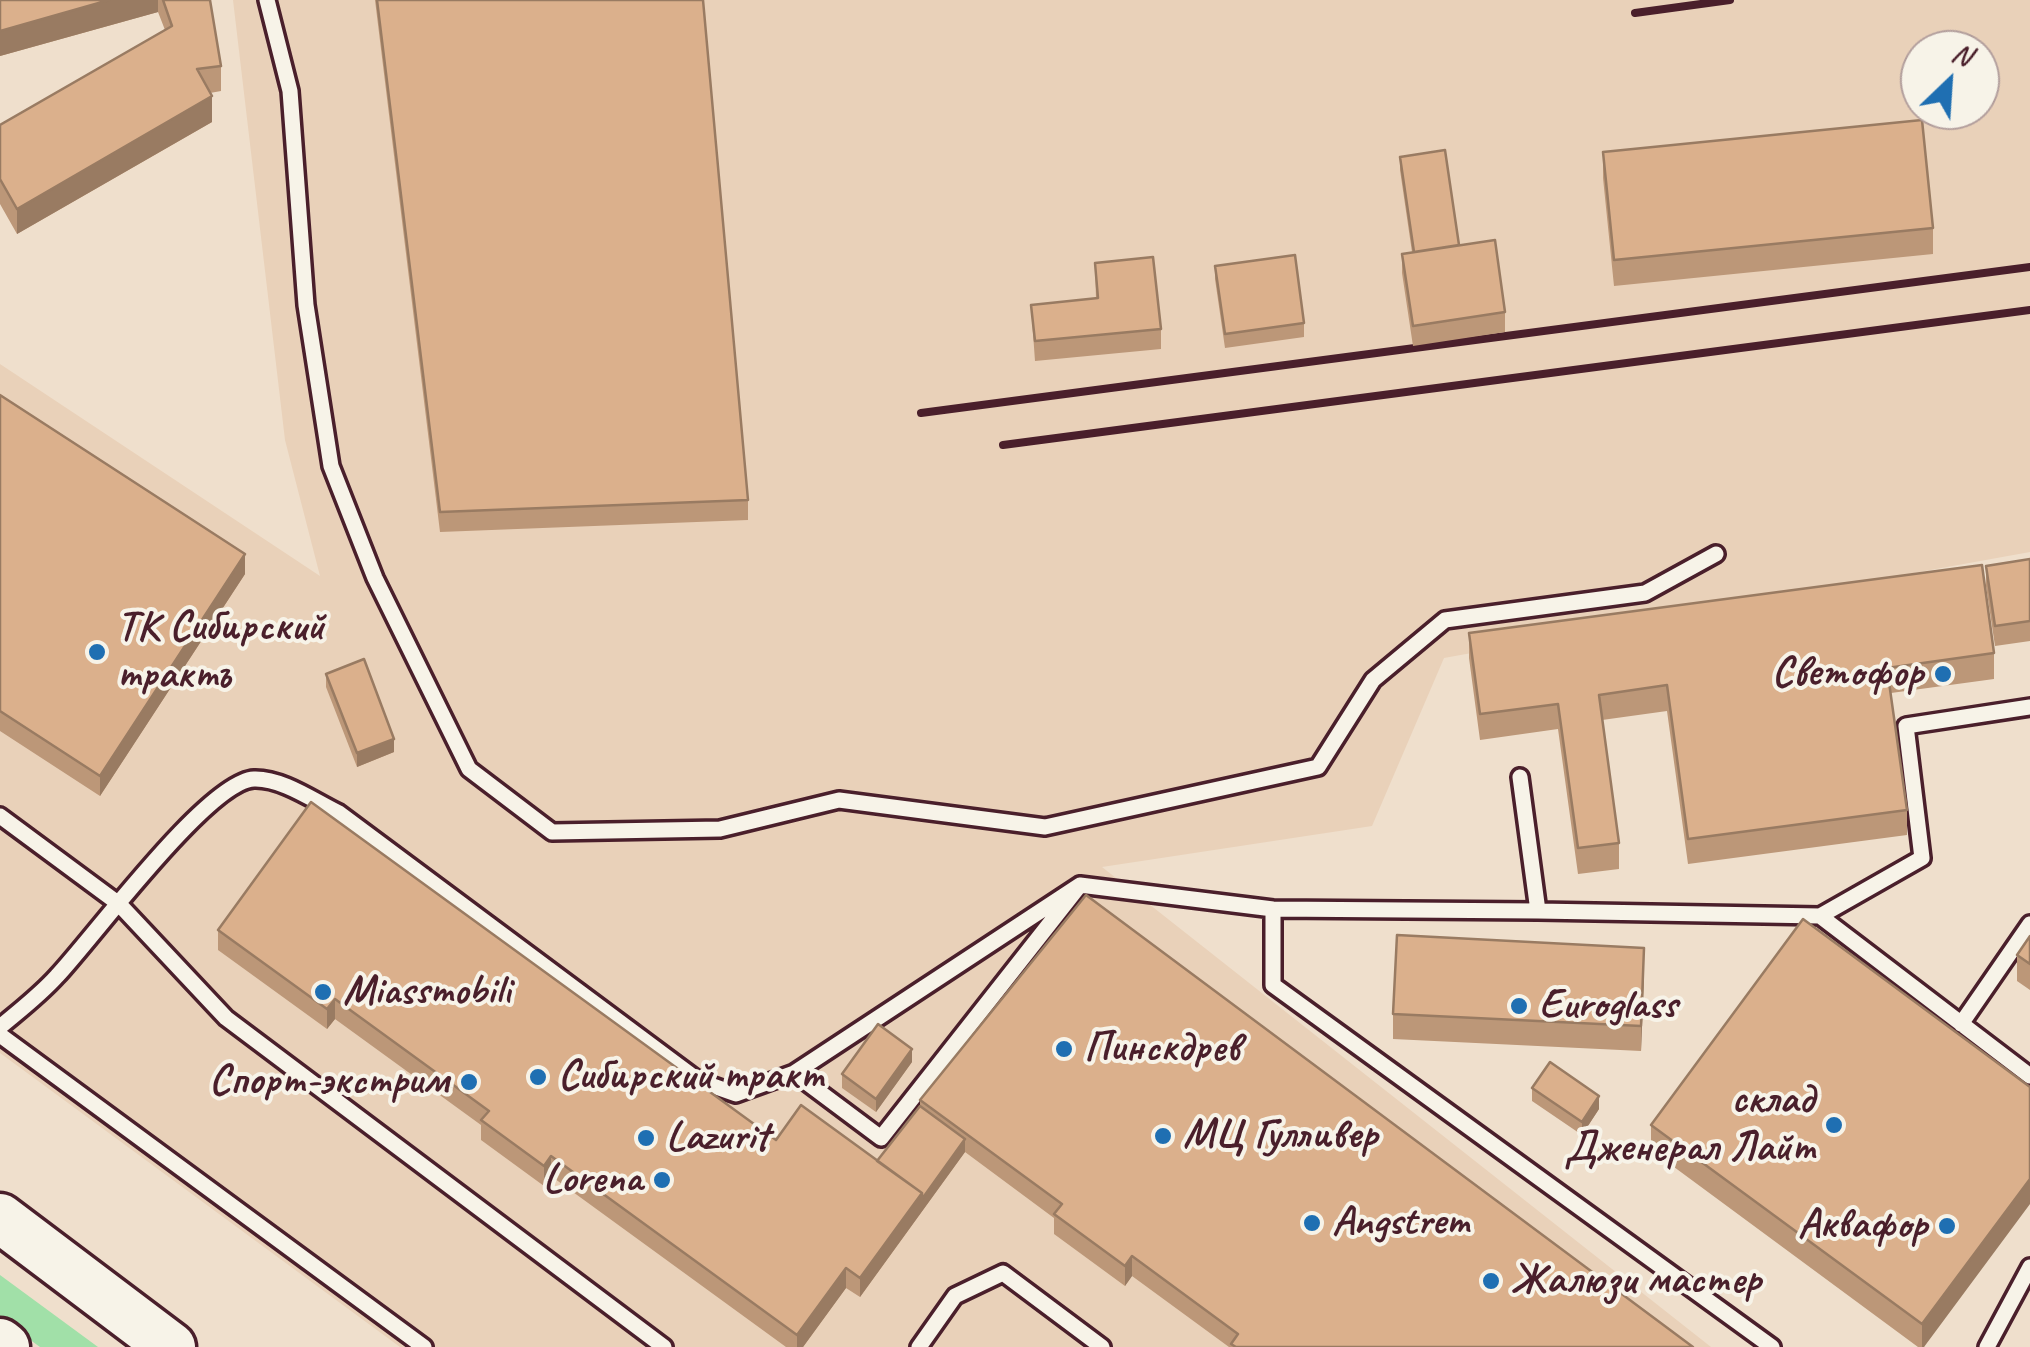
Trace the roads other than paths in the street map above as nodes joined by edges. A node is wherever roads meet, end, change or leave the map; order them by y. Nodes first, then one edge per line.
1 (267, 0) edge
2 (1716, 554) dead end
3 (2030, 707) edge
4 (1520, 778) dead end
5 (0, 816) edge
6 (1080, 885) junction
7 (118, 904) junction
8 (1272, 909) junction
9 (1538, 911) junction
10 (1820, 916) junction
11 (2030, 924) edge
12 (1961, 1024) junction
13 (0, 1031) edge
14 (794, 1073) junction
15 (2030, 1076) edge
16 (0, 1218) edge
17 (2030, 1267) edge
18 (171, 1347) edge
19 (424, 1347) edge
20 (664, 1347) edge
21 (919, 1347) edge
22 (1102, 1347) edge
23 (1772, 1347) edge
24 (1987, 1347) edge

1 - 2 lane
3 - 10 lane
4 - 9 lane
5 - 7 lane
6 - 8 lane
6 - 14 lane
6 - 14 lane
7 - 13 lane
7 - 14 lane
7 - 20 lane
8 - 9 lane
8 - 23 lane
9 - 10 lane
10 - 12 lane
11 - 12 lane
12 - 15 lane
13 - 19 lane
16 - 18 main road
17 - 24 lane
21 - 22 lane

